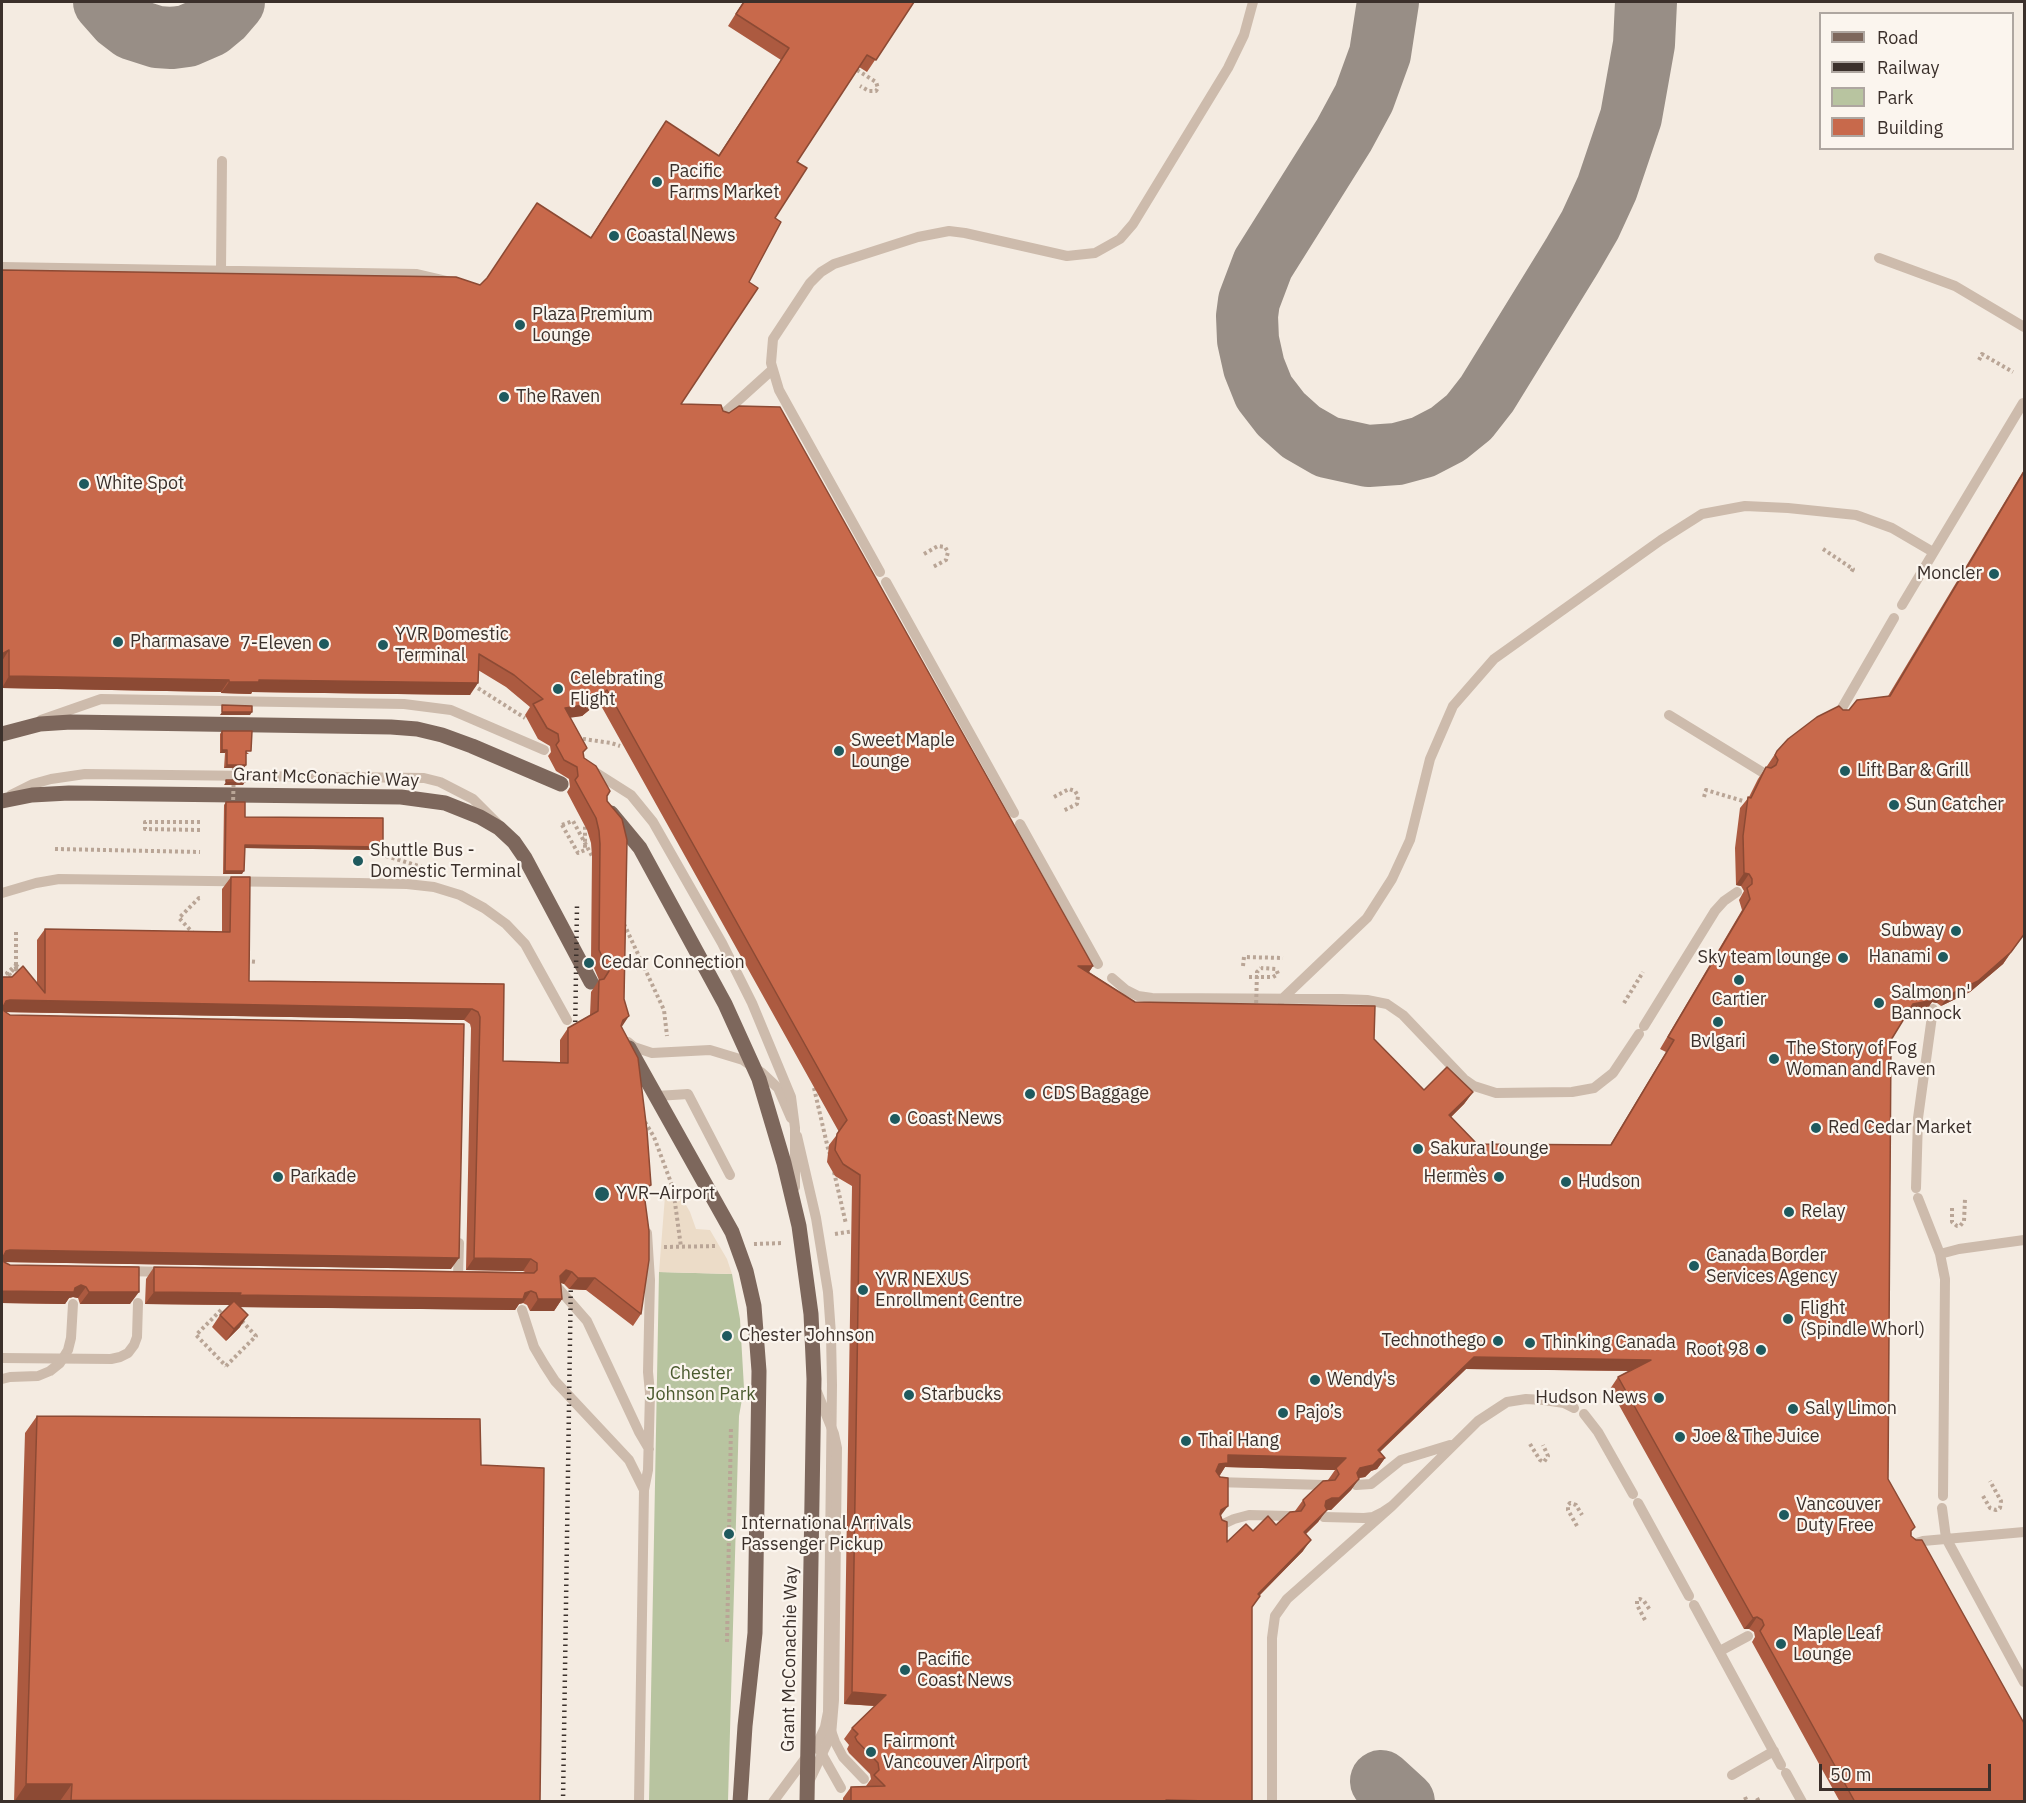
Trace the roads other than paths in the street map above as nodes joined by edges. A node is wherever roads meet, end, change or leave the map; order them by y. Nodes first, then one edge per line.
1 (1253, 2) edge
2 (222, 161) dead end
3 (1879, 258) dead end
4 (2, 267) edge
5 (221, 271) junction
6 (459, 285) edge
7 (2025, 327) edge
8 (772, 370) junction
9 (2023, 403) dead end
10 (720, 417) edge
11 (1933, 552) junction
12 (880, 572) dead end
13 (886, 582) dead end
14 (1902, 605) dead end
15 (1894, 618) dead end
16 (1669, 715) dead end
17 (1838, 716) edge
18 (20, 728) junction
19 (2, 734) edge
20 (544, 750) dead end
21 (582, 766) edge
22 (1762, 772) edge
23 (561, 784) dead end
24 (2, 801) edge
25 (608, 810) edge
26 (1014, 813) dead end
27 (1020, 824) dead end
28 (514, 842) junction
29 (1737, 892) dead end
30 (2, 893) edge
31 (1098, 964) dead end
32 (1112, 978) dead end
33 (591, 982) dead end
34 (1281, 1000) junction
35 (1933, 1009) edge
36 (567, 1020) dead end
37 (623, 1037) joint
38 (657, 1096) junction
39 (730, 1175) dead end
40 (646, 1223) edge
41 (800, 1226) junction
42 (459, 1234) edge
43 (2025, 1240) edge
44 (1940, 1254) junction
45 (110, 1271) edge
46 (173, 1272) edge
47 (458, 1277) edge
48 (138, 1287) junction
49 (559, 1289) edge
50 (73, 1304) edge
51 (522, 1310) edge
52 (2, 1358) edge
53 (2, 1379) edge
54 (814, 1379) junction
55 (1574, 1408) dead end
56 (1584, 1414) dead end
57 (1454, 1444) junction
58 (649, 1449) junction
59 (1215, 1482) edge
60 (1323, 1485) edge
61 (1356, 1485) edge
62 (644, 1490) junction
63 (1943, 1496) dead end
64 (1392, 1506) junction
65 (1942, 1508) dead end
66 (1289, 1516) edge
67 (1324, 1517) edge
68 (1219, 1526) edge
69 (2025, 1532) edge
70 (1946, 1538) junction
71 (1910, 1545) edge
72 (1748, 1636) edge
73 (1720, 1652) junction
74 (2025, 1682) edge
75 (828, 1712) junction
76 (809, 1730) junction
77 (1774, 1751) junction
78 (1732, 1775) dead end
79 (864, 1779) dead end
80 (841, 1788) dead end
81 (807, 1796) edge
82 (639, 1802) edge
83 (740, 1802) edge
84 (773, 1802) edge
85 (1272, 1802) edge
86 (1802, 1802) edge

1 - 8 lane
2 - 5 lane
3 - 7 lane
4 - 5 lane
5 - 6 lane
8 - 10 lane
8 - 12 lane
9 - 11 lane
11 - 14 lane
11 - 34 lane
13 - 26 lane
15 - 17 lane
16 - 22 lane
18 - 19 main road, bridge
18 - 20 lane, bridge
18 - 23 main road, bridge
21 - 41 lane, bridge
24 - 28 main road, Grant McConachie Way
24 - 28 lane
25 - 41 main road, Grant McConachie Way, bridge
27 - 31 lane
28 - 33 main road, Grant McConachie Way
29 - 34 lane
30 - 36 lane
32 - 34 lane
35 - 44 lane
37 - 38 main road, Grant McConachie Way
37 - 75 lane
38 - 39 lane
38 - 83 main road, Grant McConachie Way
40 - 58 lane
41 - 54 main road, Grant McConachie Way, bridge
42 - 47 lane
43 - 44 lane
44 - 63 lane
45 - 48 lane
46 - 48 lane
48 - 52 lane, bridge
49 - 58 lane
50 - 53 lane
51 - 62 lane
54 - 76 main road, Grant McConachie Way, bridge
54 - 81 lane, bridge
55 - 57 lane
56 - 73 lane
57 - 61 lane
57 - 64 lane
58 - 62 lane
59 - 60 lane
62 - 82 lane
64 - 67 lane
64 - 85 lane
65 - 70 lane
66 - 68 lane
69 - 70 lane
70 - 71 lane
70 - 74 lane
72 - 73 lane
73 - 77 lane
75 - 79 lane
75 - 84 lane
76 - 80 lane
76 - 81 main road, Grant McConachie Way, bridge
77 - 78 lane
77 - 86 lane

